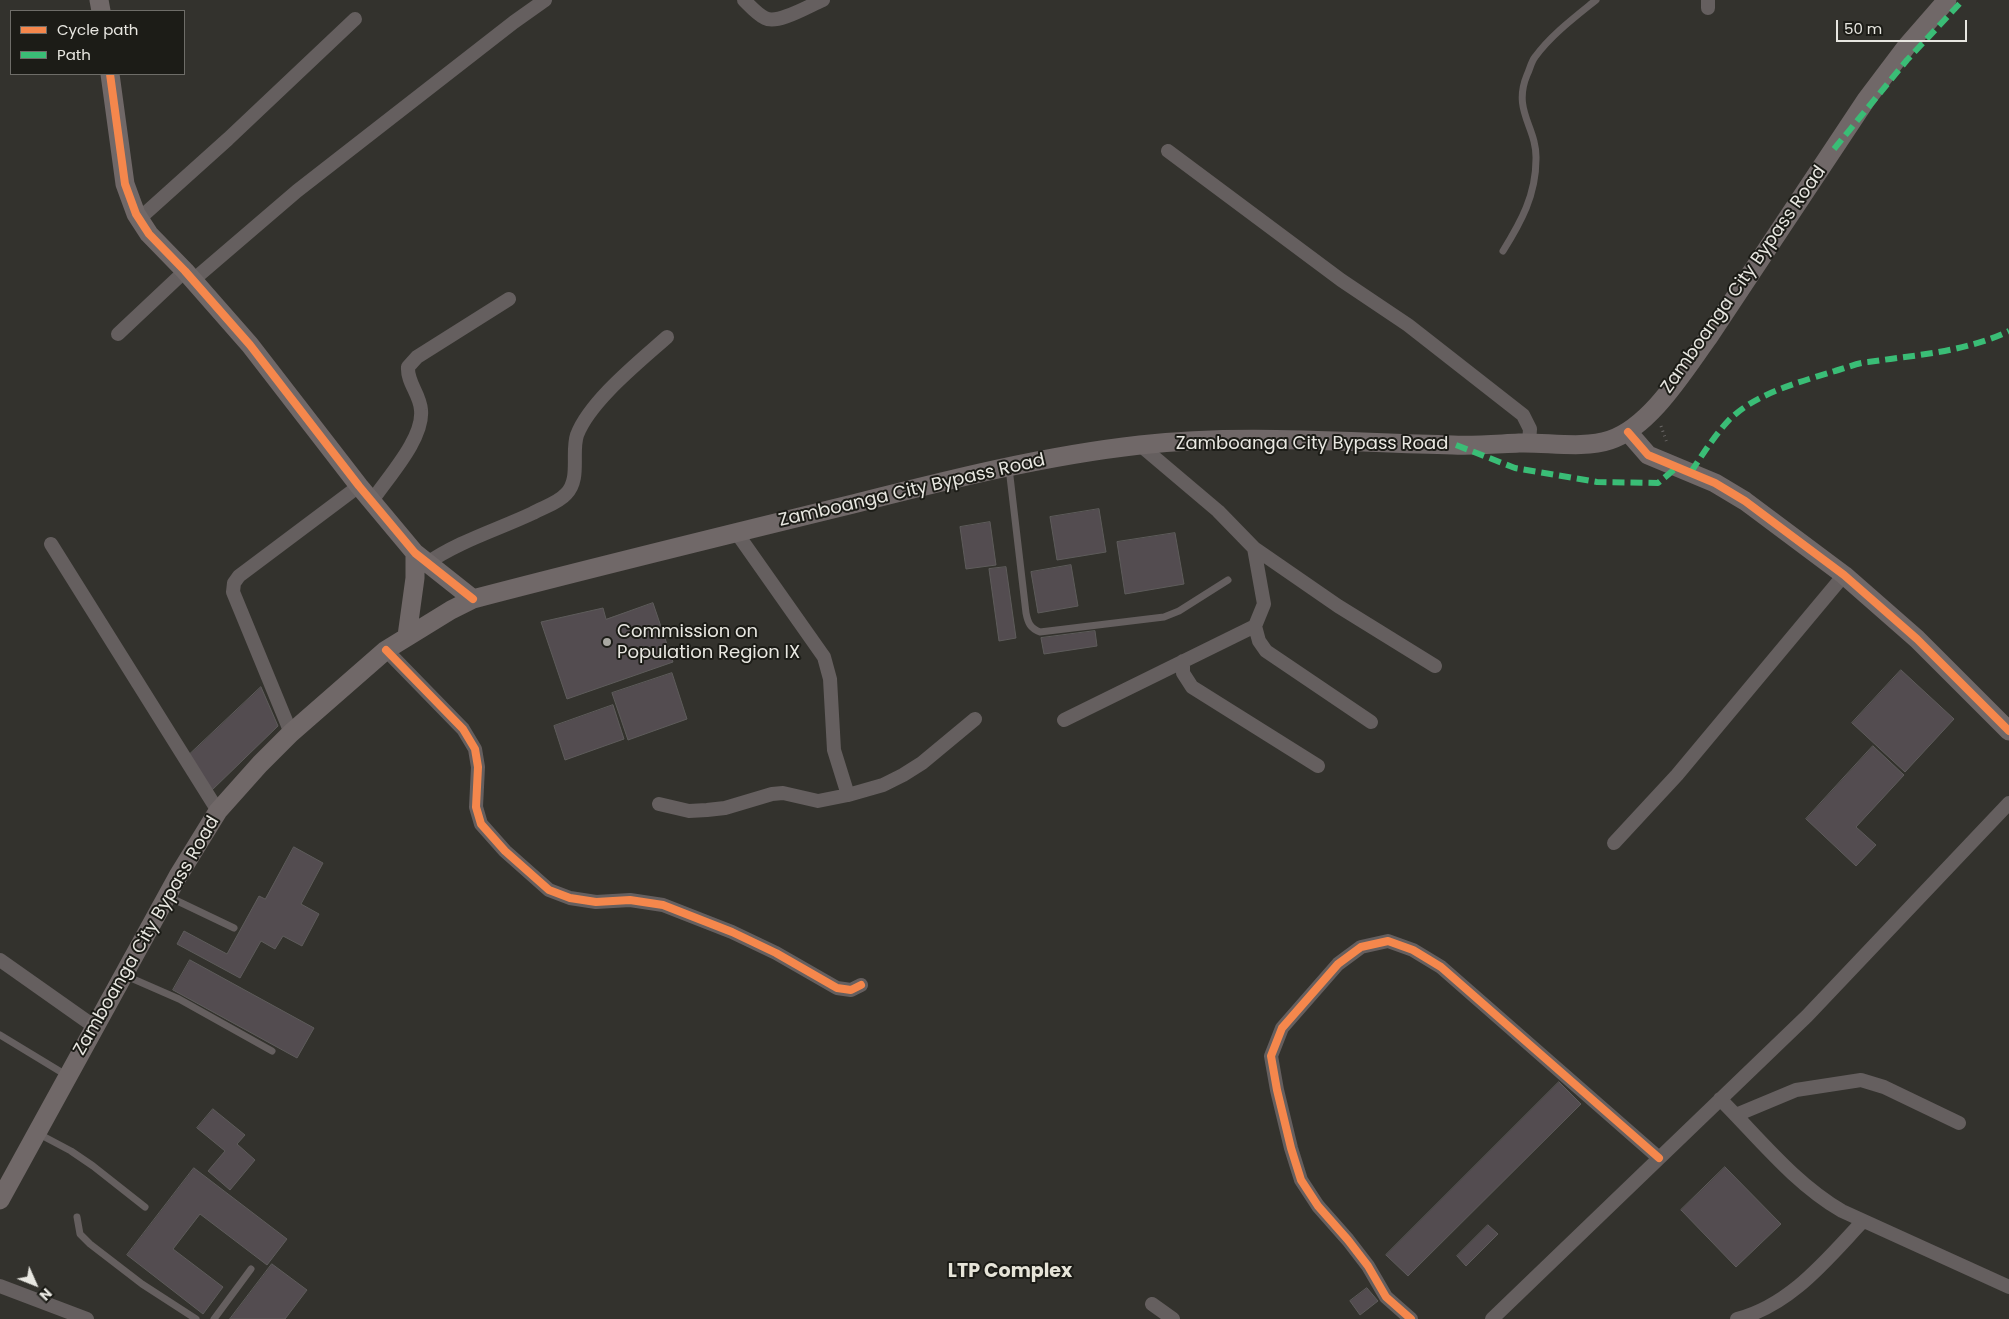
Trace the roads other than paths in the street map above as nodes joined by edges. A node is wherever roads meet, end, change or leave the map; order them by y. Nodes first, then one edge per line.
1 (545, 0) edge
2 (744, 0) edge
3 (823, 0) edge
4 (1596, 0) edge
5 (1947, 0) edge
6 (355, 18) dead end
7 (110, 75) edge
8 (1168, 152) dead end
9 (139, 218) junction
10 (1503, 251) dead end
11 (189, 276) junction
12 (509, 299) dead end
13 (118, 334) dead end
14 (667, 337) dead end
15 (1628, 432) junction
16 (1529, 443) junction
17 (1140, 445) junction
18 (1009, 465) junction
19 (359, 486) junction
20 (372, 501) junction
21 (736, 532) junction
22 (51, 544) dead end
23 (1254, 548) junction
24 (421, 559) junction
25 (1844, 575) junction
26 (1228, 580) dead end
27 (473, 600) junction
28 (1254, 626) junction
29 (407, 636) junction
30 (386, 650) junction
31 (1183, 661) junction
32 (1434, 666) dead end
33 (975, 719) dead end
34 (1064, 720) dead end
35 (1371, 722) dead end
36 (2009, 731) edge
37 (291, 733) junction
38 (1318, 766) dead end
39 (848, 795) junction
40 (2009, 802) edge
41 (659, 804) dead end
42 (218, 812) junction
43 (1614, 844) dead end
44 (167, 896) junction
45 (234, 928) dead end
46 (0, 960) edge
47 (123, 975) junction
48 (861, 985) dead end
49 (95, 1027) junction
50 (0, 1035) edge
51 (272, 1051) dead end
52 (68, 1076) junction
53 (1720, 1099) junction
54 (1736, 1115) junction
55 (1958, 1123) dead end
56 (37, 1133) junction
57 (1659, 1158) junction
58 (0, 1200) edge
59 (145, 1207) dead end
60 (77, 1217) dead end
61 (1863, 1220) junction
62 (251, 1269) dead end
63 (0, 1286) edge
64 (2009, 1287) edge
65 (1152, 1304) dead end
66 (87, 1319) edge
67 (196, 1319) edge
68 (214, 1319) edge
69 (1173, 1319) edge
70 (1411, 1319) edge
71 (1492, 1319) edge
72 (1737, 1319) edge

1 - 11 street
2 - 3 street
4 - 10 lane
5 - 15 main road, Zamboanga City Bypass Road
6 - 9 street
7 - 9 main road
8 - 16 street
9 - 11 main road
11 - 13 street
11 - 19 main road
12 - 20 street
14 - 24 street
15 - 16 main road, Zamboanga City Bypass Road
15 - 25 main road
16 - 17 main road, Zamboanga City Bypass Road
17 - 18 main road, Zamboanga City Bypass Road
17 - 23 street
18 - 21 main road, Zamboanga City Bypass Road
18 - 26 lane
19 - 20 main road
19 - 37 street
20 - 24 main road
21 - 27 main road, Zamboanga City Bypass Road
21 - 39 street
22 - 42 street
23 - 28 street
23 - 32 street
24 - 27 main road
24 - 29 main road
25 - 36 main road
25 - 43 street
27 - 29 main road, Zamboanga City Bypass Road
28 - 31 street
28 - 35 street
29 - 30 main road, Zamboanga City Bypass Road
30 - 37 main road, Zamboanga City Bypass Road
30 - 48 street
31 - 34 street
31 - 38 street
33 - 39 street
37 - 42 main road, Zamboanga City Bypass Road
39 - 41 street
40 - 53 street
42 - 44 main road, Zamboanga City Bypass Road
44 - 45 lane
44 - 47 main road, Zamboanga City Bypass Road
46 - 49 street
47 - 49 main road, Zamboanga City Bypass Road
47 - 51 lane
49 - 52 main road, Zamboanga City Bypass Road
50 - 52 lane
52 - 56 main road, Zamboanga City Bypass Road
53 - 54 street
53 - 57 street
54 - 55 street
54 - 61 street
56 - 58 main road, Zamboanga City Bypass Road
56 - 59 lane
57 - 70 street
57 - 71 street
60 - 67 lane
61 - 64 street
61 - 72 street
62 - 68 lane
63 - 66 street
65 - 69 street

